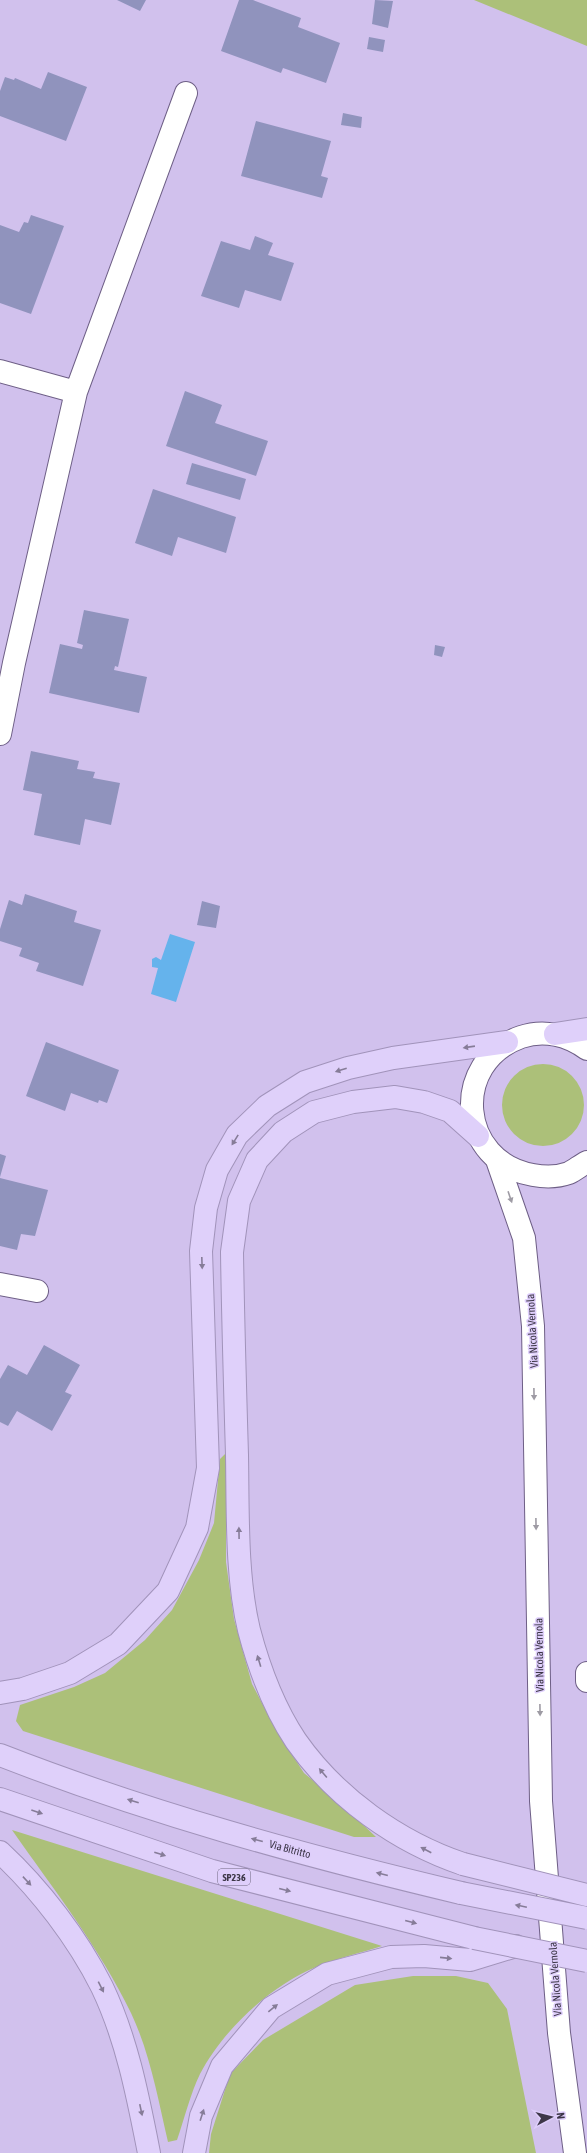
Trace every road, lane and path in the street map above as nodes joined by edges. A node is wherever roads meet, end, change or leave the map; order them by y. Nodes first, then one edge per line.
1 (186, 93) dead end
2 (0, 371) edge
3 (76, 392) junction
4 (0, 734) edge
5 (587, 1029) edge
6 (555, 1034) junction
7 (508, 1042) junction
8 (587, 1049) edge
9 (478, 1136) junction
10 (497, 1160) junction
11 (587, 1162) edge
12 (0, 1284) edge
13 (37, 1291) dead end
14 (587, 1673) edge
15 (587, 1681) edge
16 (0, 1693) edge
17 (0, 1755) edge
18 (0, 1799) edge
19 (0, 1852) edge
20 (587, 1895) edge
21 (587, 1918) edge
22 (516, 1946) junction
23 (587, 1961) edge
24 (149, 2153) edge
25 (194, 2153) edge
26 (575, 2153) edge

1 - 3 main road
2 - 3 main road
3 - 4 main road
5 - 6 highway
6 - 7 main road
6 - 8 main road
7 - 9 main road
7 -> 16 highway
9 - 10 main road
20 -> 9 highway, bridge
10 - 11 main road
10 -> 26 main road, Via Nicola Vernola
12 - 13 main road
14 - 15 main road
21 -> 17 highway, Via Bitritto, bridge
18 -> 22 highway, SP236, bridge
19 -> 24 highway
22 - 23 highway, SP236, bridge
25 -> 22 highway

